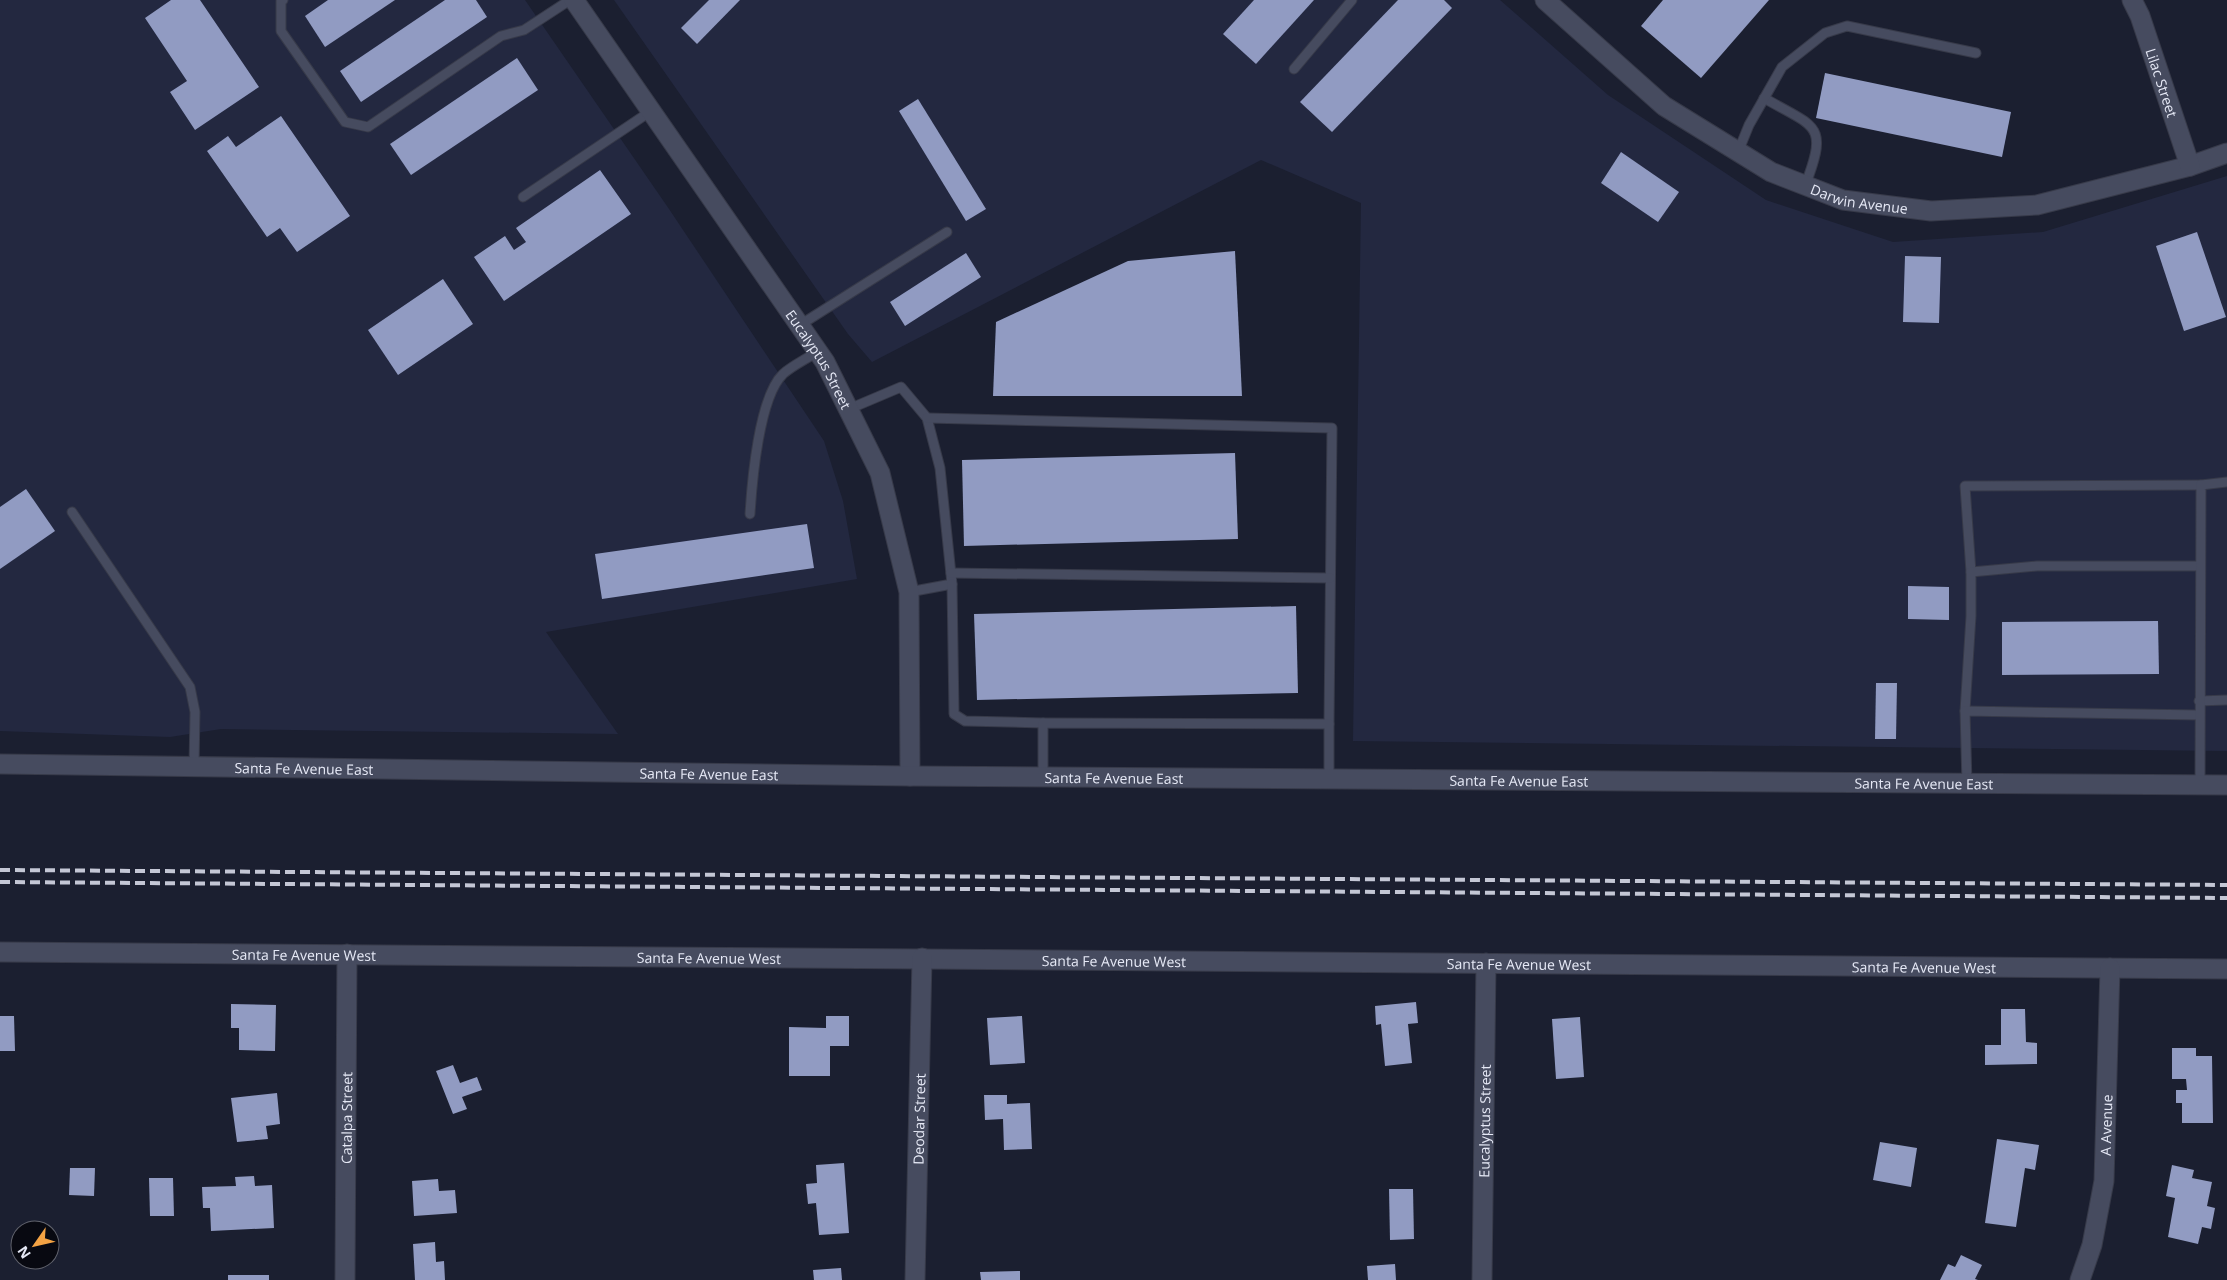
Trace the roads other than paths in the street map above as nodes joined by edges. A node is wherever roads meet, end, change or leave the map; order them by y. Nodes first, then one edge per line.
1 (283, 0) edge
2 (570, 0) edge
3 (574, 0) edge
4 (1352, 0) edge
5 (1545, 0) edge
6 (2132, 0) edge
7 (1976, 53) dead end
8 (1294, 69) dead end
9 (1764, 98) junction
10 (651, 111) junction
11 (1738, 152) junction
12 (2227, 152) edge
13 (2190, 166) junction
14 (1805, 186) junction
15 (524, 197) dead end
16 (947, 232) dead end
17 (800, 325) junction
18 (818, 351) junction
19 (849, 409) junction
20 (927, 418) junction
21 (2227, 482) edge
22 (2201, 485) junction
23 (72, 512) dead end
24 (750, 514) dead end
25 (2200, 566) junction
26 (1971, 572) junction
27 (951, 573) junction
28 (1330, 578) junction
29 (952, 584) junction
30 (909, 592) junction
31 (2227, 700) edge
32 (2199, 701) junction
33 (1965, 711) junction
34 (2199, 715) junction
35 (1043, 723) junction
36 (1329, 724) junction
37 (0, 764) edge
38 (194, 767) junction
39 (910, 776) junction
40 (1043, 777) junction
41 (1329, 779) junction
42 (1967, 784) junction
43 (2200, 785) junction
44 (2227, 785) edge
45 (0, 952) edge
46 (348, 954) junction
47 (922, 958) junction
48 (1486, 963) junction
49 (2110, 968) junction
50 (2227, 969) edge
51 (346, 1280) edge
52 (915, 1280) edge
53 (1482, 1280) edge
54 (2080, 1280) edge

1 - 2 lane
3 - 10 street, Eucalyptus Street
4 - 8 lane
5 - 11 street, Darwin Avenue
6 - 13 street, Lilac Street
7 - 9 lane
9 - 11 lane
9 - 14 lane
10 - 15 lane
10 - 17 street, Eucalyptus Street
11 - 14 street, Darwin Avenue
12 - 13 street, Darwin Avenue
13 - 14 street, Darwin Avenue
16 - 17 lane
17 - 18 street, Eucalyptus Street
18 - 19 street, Eucalyptus Street
18 - 24 lane
19 - 20 lane
19 - 30 street, Eucalyptus Street
20 - 27 lane
20 - 28 lane
21 - 22 lane
22 - 25 lane
22 - 26 lane
23 - 38 lane
25 - 26 lane
25 - 32 lane
26 - 33 lane
27 - 28 lane
27 - 29 lane
28 - 36 lane
29 - 30 lane
29 - 35 lane
30 - 39 street, Eucalyptus Street
31 - 32 lane
32 - 34 lane
33 - 34 lane
33 - 42 lane
34 - 43 lane
35 - 36 lane
35 - 40 lane
36 - 41 lane
37 - 38 street, Santa Fe Avenue East
38 - 39 street, Santa Fe Avenue East
39 - 40 street, Santa Fe Avenue East
40 - 41 street, Santa Fe Avenue East
41 - 42 street, Santa Fe Avenue East
42 - 43 street, Santa Fe Avenue East
43 - 44 street, Santa Fe Avenue East
45 - 46 street, Santa Fe Avenue West
46 - 47 street, Santa Fe Avenue West
46 - 51 street, Catalpa Street
47 - 48 street, Santa Fe Avenue West
47 - 52 street, Deodar Street
48 - 49 street, Santa Fe Avenue West
48 - 53 street, Eucalyptus Street
49 - 50 street, Santa Fe Avenue West
49 - 54 street, A Avenue

